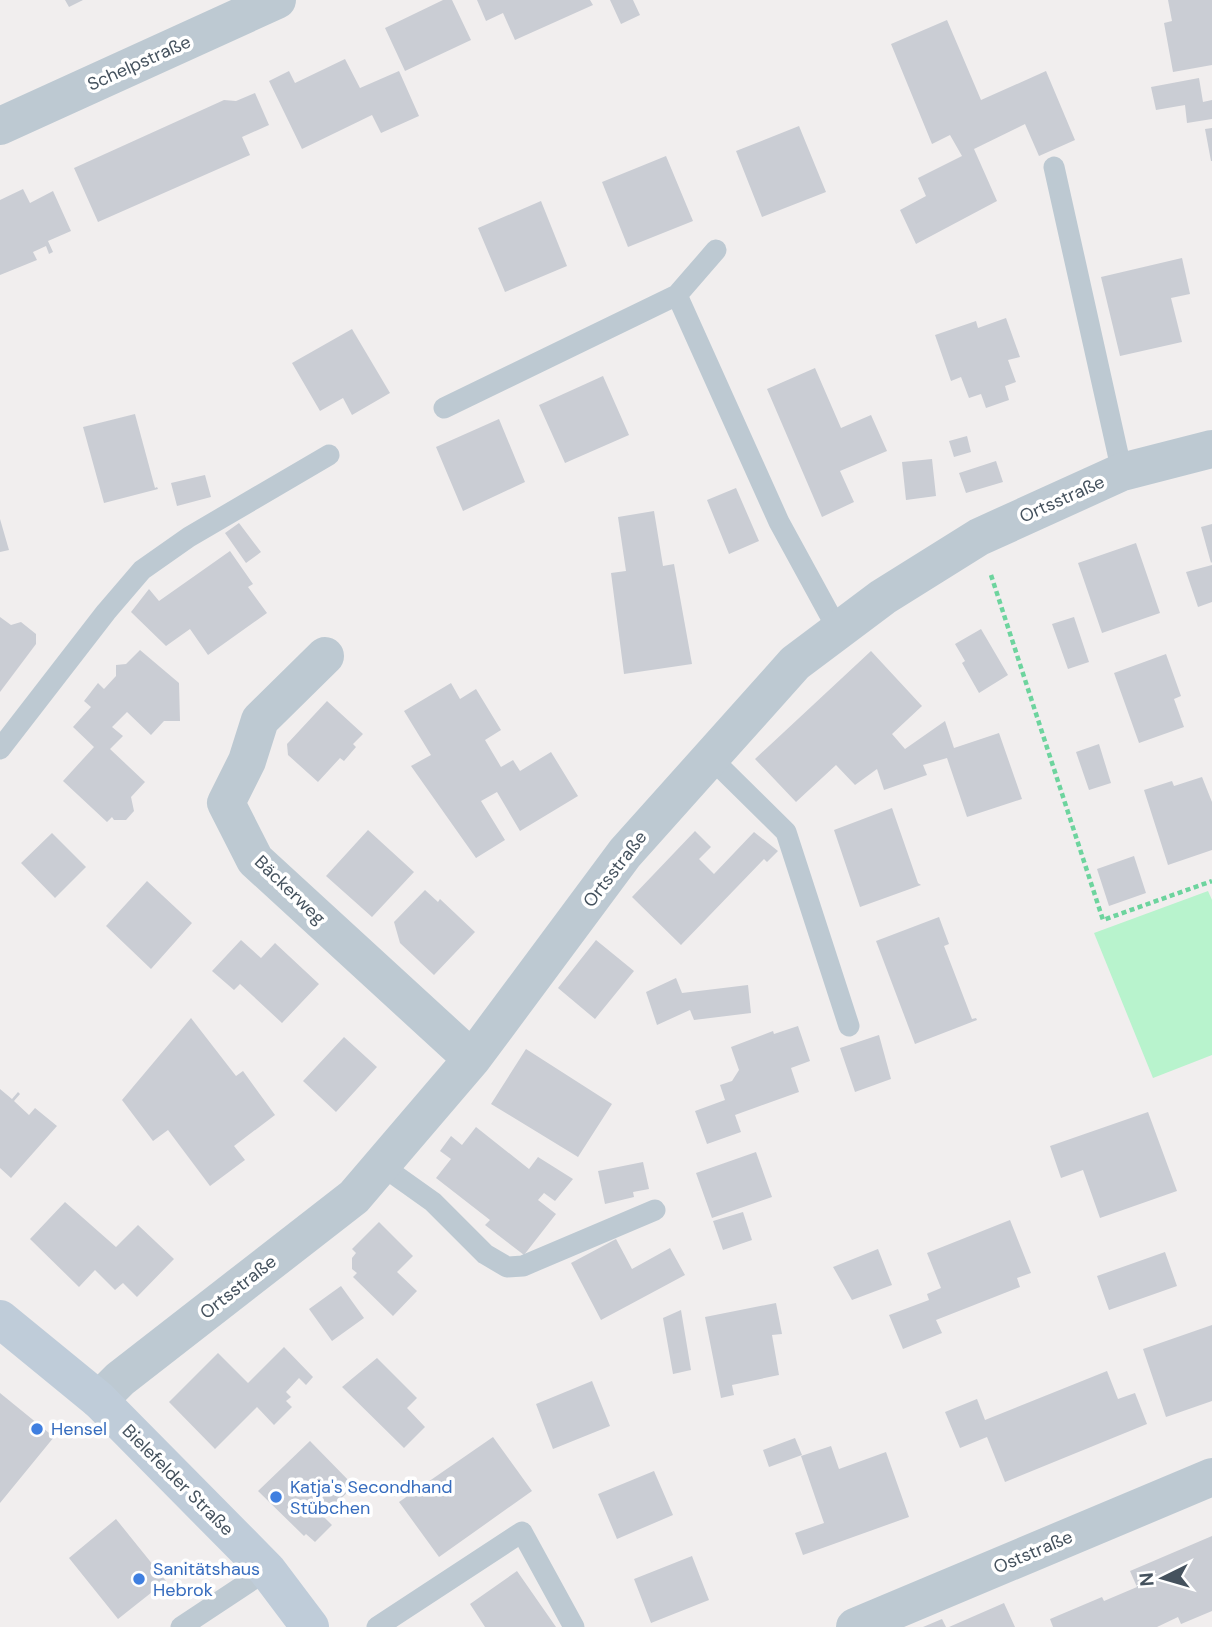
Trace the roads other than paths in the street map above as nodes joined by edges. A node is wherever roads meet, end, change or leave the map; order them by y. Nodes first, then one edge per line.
1 (278, 0) edge
2 (0, 126) edge
3 (1054, 167) dead end
4 (716, 250) dead end
5 (677, 295) junction
6 (444, 408) dead end
7 (1212, 449) edge
8 (329, 455) dead end
9 (1122, 472) junction
10 (838, 630) junction
11 (325, 656) dead end
12 (0, 749) edge
13 (710, 757) junction
14 (849, 1026) dead end
15 (472, 1059) junction
16 (381, 1165) junction
17 (655, 1210) dead end
18 (0, 1319) edge
19 (99, 1400) junction
20 (1212, 1477) edge
21 (268, 1570) junction
22 (858, 1626) edge
23 (181, 1627) edge
24 (310, 1627) edge
25 (377, 1627) edge
26 (574, 1627) edge

1 - 2 street, Schelpstraße
3 - 9 lane
4 - 5 lane
5 - 6 lane
5 - 10 lane
7 - 9 street, Ortsstraße
8 - 12 lane
9 - 10 street, Ortsstraße
10 - 13 street, Ortsstraße
11 - 15 street, Bäckerweg
13 - 14 lane
13 - 15 street, Ortsstraße
15 - 16 street, Ortsstraße
16 - 17 lane
16 - 19 street, Ortsstraße
18 - 19 main road, Bielefelder Straße
19 - 21 main road, Bielefelder Straße
20 - 22 street, Oststraße
21 - 23 lane
21 - 24 main road, Bielefelder Straße
25 - 26 lane

